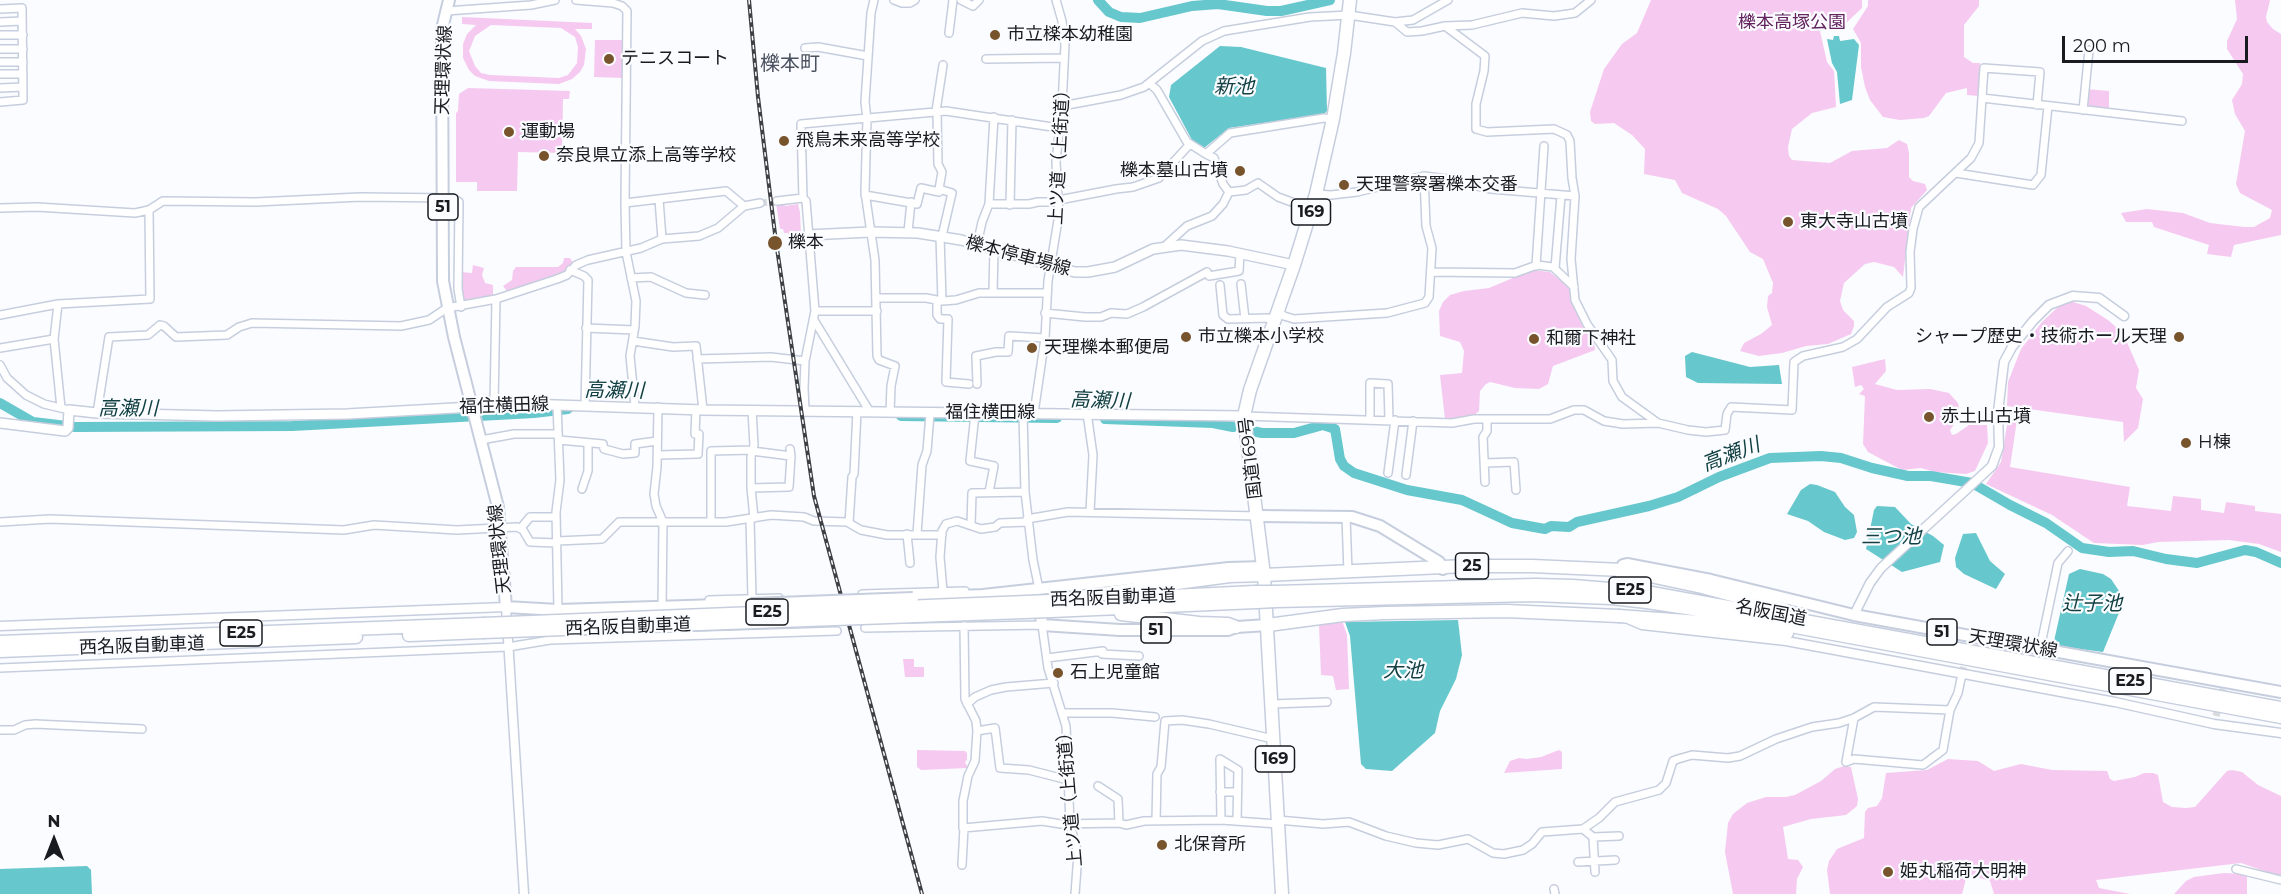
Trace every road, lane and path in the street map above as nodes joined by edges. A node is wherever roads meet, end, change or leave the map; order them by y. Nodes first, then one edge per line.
1 (555, 0) edge
2 (576, 0) edge
3 (874, 0) edge
4 (894, 0) edge
5 (915, 0) edge
6 (953, 0) edge
7 (961, 0) edge
8 (979, 0) edge
9 (1056, 0) edge
10 (1350, 0) edge
11 (1448, 0) edge
12 (1591, 0) edge
13 (903, 2) edge
14 (448, 5) edge
15 (0, 9) edge
16 (1348, 15) junction
17 (22, 21) junction
18 (0, 22) edge
19 (1395, 22) junction
20 (1444, 26) junction
21 (949, 33) dead end
22 (0, 35) edge
23 (23, 35) junction
24 (805, 48) dead end
25 (0, 49) edge
26 (23, 49) junction
27 (2089, 50) dead end
28 (868, 56) junction
29 (987, 58) dead end
30 (1064, 58) junction
31 (0, 62) edge
32 (23, 62) junction
33 (943, 65) dead end
34 (0, 74) edge
35 (23, 74) junction
36 (1149, 83) junction
37 (23, 87) junction
38 (0, 88) edge
39 (1982, 98) junction
40 (0, 102) edge
41 (2037, 105) junction
42 (1062, 106) junction
43 (2048, 106) junction
44 (2083, 110) junction
45 (936, 111) junction
46 (994, 117) junction
47 (867, 119) junction
48 (1333, 119) junction
49 (1012, 120) junction
50 (2182, 121) dead end
51 (1059, 128) junction
52 (1189, 145) junction
53 (1544, 146) dead end
54 (1206, 154) junction
55 (1956, 173) junction
56 (1424, 176) junction
57 (939, 189) junction
58 (1229, 192) junction
59 (1540, 194) junction
60 (865, 195) junction
61 (1561, 196) junction
62 (1575, 196) junction
63 (443, 198) junction
64 (803, 198) junction
65 (659, 199) junction
66 (1314, 200) junction
67 (777, 201) tunnel mouth
68 (1059, 201) junction
69 (911, 202) junction
70 (625, 203) junction
71 (760, 203) tunnel mouth
72 (989, 204) junction
73 (1010, 205) junction
74 (744, 206) junction
75 (0, 208) edge
76 (149, 210) junction
77 (870, 231) junction
78 (908, 232) junction
79 (808, 235) junction
80 (941, 236) junction
81 (662, 238) junction
82 (977, 244) junction
83 (1165, 246) junction
84 (994, 249) junction
85 (626, 252) junction
86 (1240, 254) junction
87 (1294, 265) junction
88 (1051, 266) junction
89 (1536, 266) junction
90 (1555, 268) junction
91 (570, 270) junction
92 (1431, 272) junction
93 (631, 278) junction
94 (1241, 284) dead end
95 (1220, 285) dead end
96 (1574, 287) junction
97 (993, 293) junction
98 (1046, 293) junction
99 (705, 295) dead end
100 (876, 298) junction
101 (496, 299) junction
102 (940, 300) junction
103 (58, 304) junction
104 (461, 307) junction
105 (447, 308) junction
106 (815, 311) junction
107 (877, 311) junction
108 (1045, 313) junction
109 (0, 315) edge
110 (1276, 316) junction
111 (2124, 316) dead end
112 (1245, 319) junction
113 (814, 320) junction
114 (586, 328) junction
115 (634, 330) junction
116 (1045, 338) junction
117 (54, 339) junction
118 (633, 341) junction
119 (0, 348) edge
120 (697, 359) junction
121 (805, 361) junction
122 (0, 365) edge
123 (494, 404) junction
124 (557, 405) junction
125 (585, 406) junction
126 (635, 406) junction
127 (658, 407) junction
128 (473, 408) junction
129 (699, 410) junction
130 (806, 410) junction
131 (857, 411) junction
132 (66, 412) junction
133 (752, 412) junction
134 (870, 412) junction
135 (890, 412) junction
136 (97, 413) junction
137 (1034, 413) junction
138 (1087, 413) junction
139 (930, 414) junction
140 (975, 414) junction
141 (1023, 414) junction
142 (1244, 416) junction
143 (1370, 419) junction
144 (1486, 419) junction
145 (1392, 420) junction
146 (1413, 421) junction
147 (0, 423) edge
148 (1658, 423) junction
149 (558, 437) junction
150 (481, 440) junction
151 (657, 441) junction
152 (588, 444) junction
153 (752, 451) junction
154 (658, 455) junction
155 (1485, 463) junction
156 (1388, 473) dead end
157 (1406, 475) dead end
158 (1485, 482) dead end
159 (751, 488) junction
160 (582, 489) dead end
161 (1516, 490) dead end
162 (989, 492) junction
163 (1024, 492) junction
164 (1090, 513) junction
165 (1258, 516) junction
166 (556, 517) junction
167 (1346, 517) junction
168 (752, 518) junction
169 (1028, 521) junction
170 (0, 522) edge
171 (663, 522) junction
172 (711, 522) junction
173 (849, 523) junction
174 (971, 525) junction
175 (521, 528) junction
176 (501, 529) junction
177 (907, 534) junction
178 (917, 534) junction
179 (942, 535) junction
180 (557, 542) junction
181 (2068, 551) dead end
182 (910, 563) dead end
183 (1443, 569) junction
184 (1264, 571) junction
185 (1348, 573) junction
186 (1621, 577) junction
187 (1038, 589) junction
188 (943, 591) junction
189 (1011, 592) junction
190 (862, 594) dead end
191 (1276, 596) junction
192 (824, 597) dead end
193 (1256, 597) joint
194 (752, 601) junction
195 (662, 606) junction
196 (1056, 606) junction
197 (506, 607) junction
198 (558, 610) junction
199 (1619, 610) junction
200 (1854, 615) junction
201 (1042, 625) junction
202 (1268, 625) junction
203 (0, 626) edge
204 (964, 626) junction
205 (1236, 627) junction
206 (483, 628) junction
207 (865, 628) dead end
208 (837, 631) dead end
209 (0, 642) edge
210 (508, 647) junction
211 (1910, 649) junction
212 (2040, 649) junction
213 (0, 651) edge
214 (1980, 652) junction
215 (1139, 656) dead end
216 (1047, 658) junction
217 (0, 668) edge
218 (1962, 674) junction
219 (1054, 683) junction
220 (2281, 692) edge
221 (1327, 702) dead end
222 (967, 704) junction
223 (1272, 704) junction
224 (2281, 708) edge
225 (1950, 710) junction
226 (1062, 713) junction
227 (1155, 717) dead end
228 (2281, 717) edge
229 (1854, 718) junction
230 (142, 729) dead end
231 (0, 730) edge
232 (977, 731) junction
233 (2281, 733) edge
234 (1274, 740) junction
235 (1068, 780) junction
236 (1098, 786) dead end
237 (1221, 792) junction
238 (1237, 792) junction
239 (1221, 820) junction
240 (1156, 821) junction
241 (1237, 821) junction
242 (1278, 822) junction
243 (1119, 823) junction
244 (1070, 824) junction
245 (964, 828) junction
246 (1583, 829) junction
247 (1619, 836) dead end
248 (1593, 837) junction
249 (1615, 860) dead end
250 (1595, 861) junction
251 (1578, 862) dead end
252 (962, 865) dead end
253 (2236, 869) dead end
254 (1595, 872) dead end
255 (2281, 880) edge
256 (524, 894) edge
257 (1075, 894) edge
258 (1282, 894) edge

1 - 14 street
2 - 70 street
3 - 28 street
4 - 13 street
5 - 13 street
6 - 21 street
7 - 8 street
9 - 30 street, 上ツ道（上街道）
10 - 16 highway, 国道169号 / 169
11 - 19 street
12 - 20 street
14 - 63 main road, 天理環状線 / 51
15 - 17 street
16 - 19 street
16 - 36 street
16 - 48 highway, 国道169号 / 169
17 - 18 street
17 - 23 street
19 - 20 street
20 - 62 street
22 - 23 street
23 - 26 street
24 - 28 street
25 - 26 street
26 - 32 street
27 - 44 street
28 - 47 street
29 - 30 street
30 - 42 street, 上ツ道（上街道）
31 - 32 street
32 - 35 street
33 - 45 street
34 - 35 street
35 - 37 street
36 - 42 street
36 - 52 street
37 - 38 street
37 - 40 street
39 - 41 street
39 - 41 street
39 - 55 street
41 - 43 street
42 - 51 street, 上ツ道（上街道）
43 - 44 street
43 - 55 street
44 - 50 street
45 - 46 street
45 - 47 street
45 - 57 street
46 - 49 street
46 - 72 street
47 - 60 street
47 - 64 street
48 - 54 street
48 - 66 highway, 国道169号 / 169
49 - 51 street
49 - 73 street
51 - 68 street, 上ツ道（上街道）
52 - 54 street
52 - 68 street
53 - 59 street
54 - 58 street
55 - 148 street
56 - 59 street
56 - 66 street
56 - 92 street
57 - 69 street
57 - 80 street
58 - 66 street
58 - 83 street
59 - 61 street
59 - 89 street
60 - 69 street
60 - 77 street
61 - 62 street
61 - 90 street
62 - 96 street
63 - 76 street
63 - 104 street
63 - 105 main road, 天理環状線 / 51
64 - 67 street
64 - 79 street
65 - 70 street
65 - 74 street
65 - 81 street
66 - 87 highway, 国道169号 / 169
68 - 73 street
68 - 88 street, 上ツ道（上街道）
69 - 78 street
70 - 85 street
71 - 74 street
72 - 73 street
72 - 82 street
74 - 81 street
75 - 76 street
76 - 103 street
77 - 78 main road, 櫟本停車場線
77 - 79 main road, 櫟本停車場線
77 - 100 street
78 - 80 main road, 櫟本停車場線
79 - 106 street
80 - 82 main road, 櫟本停車場線
80 - 102 street
81 - 85 street
82 - 84 main road, 櫟本停車場線
83 - 86 main road, 櫟本停車場線
83 - 88 main road, 櫟本停車場線
84 - 88 main road, 櫟本停車場線
84 - 97 street
85 - 91 street
85 - 93 street
86 - 87 main road, 櫟本停車場線
86 - 108 street
87 - 110 highway, 国道169号 / 169
88 - 98 street, 上ツ道（上街道）
89 - 90 street
89 - 92 street
90 - 96 street
91 - 101 street
91 - 114 street
92 - 110 street
93 - 99 street
93 - 115 street
94 - 112 street
95 - 112 street
96 - 148 street
97 - 98 street
97 - 102 street
98 - 108 street, 上ツ道（上街道）
100 - 102 street
100 - 107 street
101 - 104 street
101 - 123 street
102 - 116 street
103 - 109 street
103 - 117 street
104 - 105 street
105 - 128 main road, 天理環状線 / 51
105 - 136 street
106 - 107 street
106 - 113 street
107 - 135 street
108 - 116 street, 上ツ道（上街道）
110 - 112 street
110 - 142 highway, 国道169号 / 169
111 - 200 street
113 - 121 street
113 - 134 street
114 - 115 street
114 - 125 street
115 - 118 street
116 - 137 street, 上ツ道（上街道）
117 - 119 street
117 - 132 street
118 - 120 street
118 - 126 street
120 - 121 street
120 - 129 street
121 - 130 street
122 - 132 street
123 - 124 main road, 福住横田線
123 - 128 main road, 福住横田線
124 - 125 main road, 福住横田線
124 - 149 street
125 - 126 main road, 福住横田線
126 - 127 main road, 福住横田線
127 - 129 main road, 福住横田線
127 - 151 street
128 - 136 main road, 福住横田線
128 - 150 main road, 天理環状線 / 51
129 - 133 main road, 福住横田線
129 - 154 street
130 - 131 main road, 福住横田線
130 - 133 main road, 福住横田線
131 - 134 main road, 福住横田線
131 - 173 street
132 - 136 main road, 福住横田線
132 - 147 main road
133 - 153 street
134 - 135 main road, 福住横田線
135 - 139 main road, 福住横田線
137 - 138 main road, 福住横田線
137 - 141 main road, 福住横田線
138 - 142 main road, 福住横田線
138 - 164 street
139 - 140 main road, 福住横田線
139 - 178 street
140 - 141 main road, 福住横田線
140 - 162 street
141 - 163 street
142 - 143 street
142 - 165 highway, 国道169号 / 169
143 - 145 street
143 - 145 street
144 - 146 street
144 - 148 street
144 - 155 street
145 - 146 street
145 - 156 street
146 - 157 street
149 - 150 street
149 - 152 street
149 - 166 street
150 - 176 main road, 天理環状線 / 51
151 - 152 street
151 - 154 street
152 - 160 street
153 - 159 street
153 - 159 street
153 - 172 street
154 - 171 street
155 - 158 street
155 - 161 street
159 - 168 street
162 - 163 street
162 - 174 street
163 - 169 street
164 - 165 street
164 - 169 street
165 - 167 main road
165 - 184 highway, 国道169号 / 169
166 - 175 street
166 - 180 street
167 - 183 main road
167 - 185 street
168 - 172 street
168 - 173 street
168 - 194 street
169 - 174 street
169 - 187 street
170 - 176 street
171 - 172 street
171 - 180 street
171 - 195 street
173 - 177 street
174 - 179 street
175 - 176 street
175 - 180 street
176 - 197 main road, 天理環状線 / 51
177 - 178 street
177 - 182 street
178 - 179 street
179 - 188 street
180 - 198 street
181 - 212 street
183 - 185 highway, 25
183 - 186 highway, 25
184 - 185 highway, 25
184 - 187 main road, 天理環状線
184 - 196 highway
184 - 202 highway, 国道169号 / 169
186 - 200 main road, 天理環状線 / 51
186 - 214 highway, E25
187 - 189 main road, 天理環状線
187 - 201 main road
188 - 189 street
188 - 190 street
189 - 194 main road, 天理環状線, bridge
191 - 193 highway, 名阪国道 / E25, bridge
191 - 211 highway, 名阪国道 / E25
191 - 214 highway, 名阪国道 / E25
192 - 194 street
193 - 196 highway, 西名阪自動車道 / E25
194 - 195 main road, 天理環状線
195 - 198 main road, 天理環状線
196 - 205 highway
196 - 206 highway, 西名阪自動車道 / E25, bridge
197 - 198 main road, 天理環状線
197 - 203 street
197 - 210 street
199 - 202 highway
199 - 211 highway, E25
199 - 218 street
200 - 212 main road, 天理環状線 / 51
201 - 204 street
201 - 205 main road, 51
201 - 216 street, 上ツ道（上街道）
202 - 205 main road, 51
202 - 223 highway, 国道169号 / 169
204 - 207 street
204 - 222 street
206 - 209 highway, 西名阪自動車道 / E25
206 - 213 highway, 西名阪自動車道 / E25
208 - 210 street
210 - 217 street
210 - 256 street
211 - 228 highway, 名阪国道 / E25
212 - 220 main road, 天理環状線 / 51
214 - 224 highway, 名阪国道 / E25
215 - 216 street
216 - 219 street, 上ツ道（上街道）
218 - 225 street
218 - 233 street
219 - 222 street
219 - 226 street, 上ツ道（上街道）
221 - 223 street
222 - 232 street
223 - 234 highway, 国道169号 / 169
225 - 229 street
225 - 229 street
226 - 227 street
226 - 235 street, 上ツ道（上街道）
229 - 246 street
230 - 231 street
232 - 235 street
232 - 245 street
234 - 240 street
234 - 242 highway, 国道169号 / 169
235 - 244 street, 上ツ道（上街道）
236 - 243 street
237 - 238 street
237 - 238 street
237 - 239 street
238 - 241 street
239 - 240 street
239 - 241 street
240 - 243 street
241 - 242 street
242 - 246 street
242 - 258 highway, 国道169号 / 169
243 - 244 street
244 - 245 street
244 - 257 street, 上ツ道（上街道）
245 - 252 street
246 - 248 street
247 - 248 street
248 - 250 street
249 - 250 street
250 - 251 street
250 - 254 street
253 - 255 street

